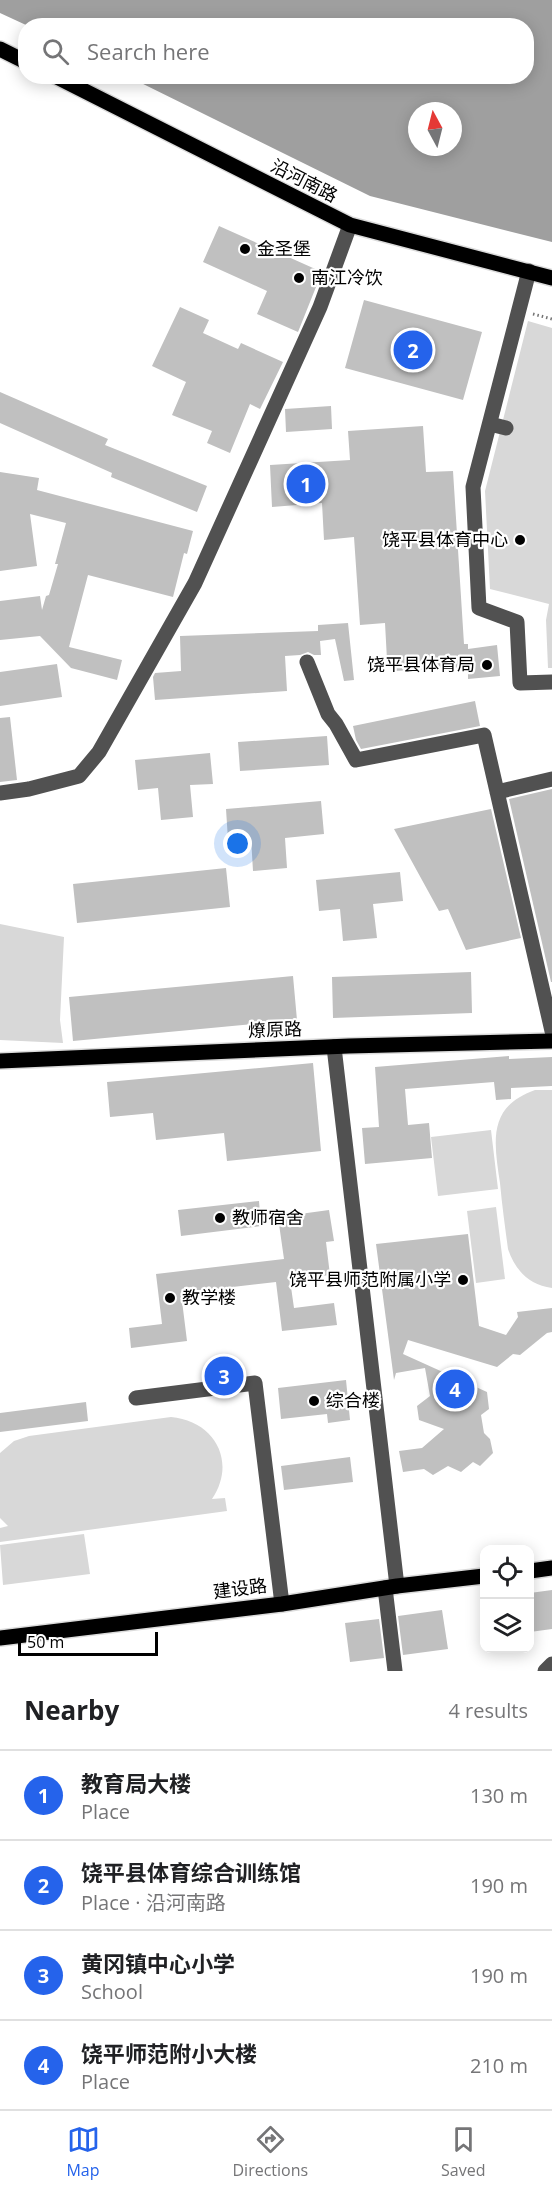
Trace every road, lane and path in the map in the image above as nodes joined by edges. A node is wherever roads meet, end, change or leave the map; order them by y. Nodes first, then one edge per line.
1 (0, 49) edge
2 (18, 58) edge
3 (71, 84) edge
4 (350, 225) junction
5 (529, 271) junction
6 (552, 278) edge
7 (490, 424) junction
8 (506, 428) dead end
9 (307, 662) dead end
10 (552, 682) edge
11 (552, 779) edge
12 (497, 792) junction
13 (0, 793) edge
14 (552, 1031) edge
15 (552, 1041) edge
16 (333, 1047) junction
17 (0, 1061) edge
18 (136, 1398) dead end
19 (552, 1568) edge
20 (534, 1570) edge
21 (480, 1576) edge
22 (391, 1587) junction
23 (282, 1604) junction
24 (0, 1638) edge
25 (552, 1664) edge
26 (395, 1671) edge
27 (545, 1671) edge

1 - 2 main road
3 - 4 main road, 沿河南路
4 - 5 main road, 沿河南路
4 - 13 street
5 - 6 main road, 沿河南路
5 - 7 street
7 - 8 street
7 - 10 street
9 - 12 street
11 - 12 street
12 - 14 street
15 - 16 main road, 燎原路
16 - 17 main road, 燎原路
16 - 22 street
18 - 23 street
19 - 20 main road
21 - 22 main road, 建设路
22 - 23 main road, 建设路
22 - 26 street
23 - 24 main road, 建设路
25 - 27 street

